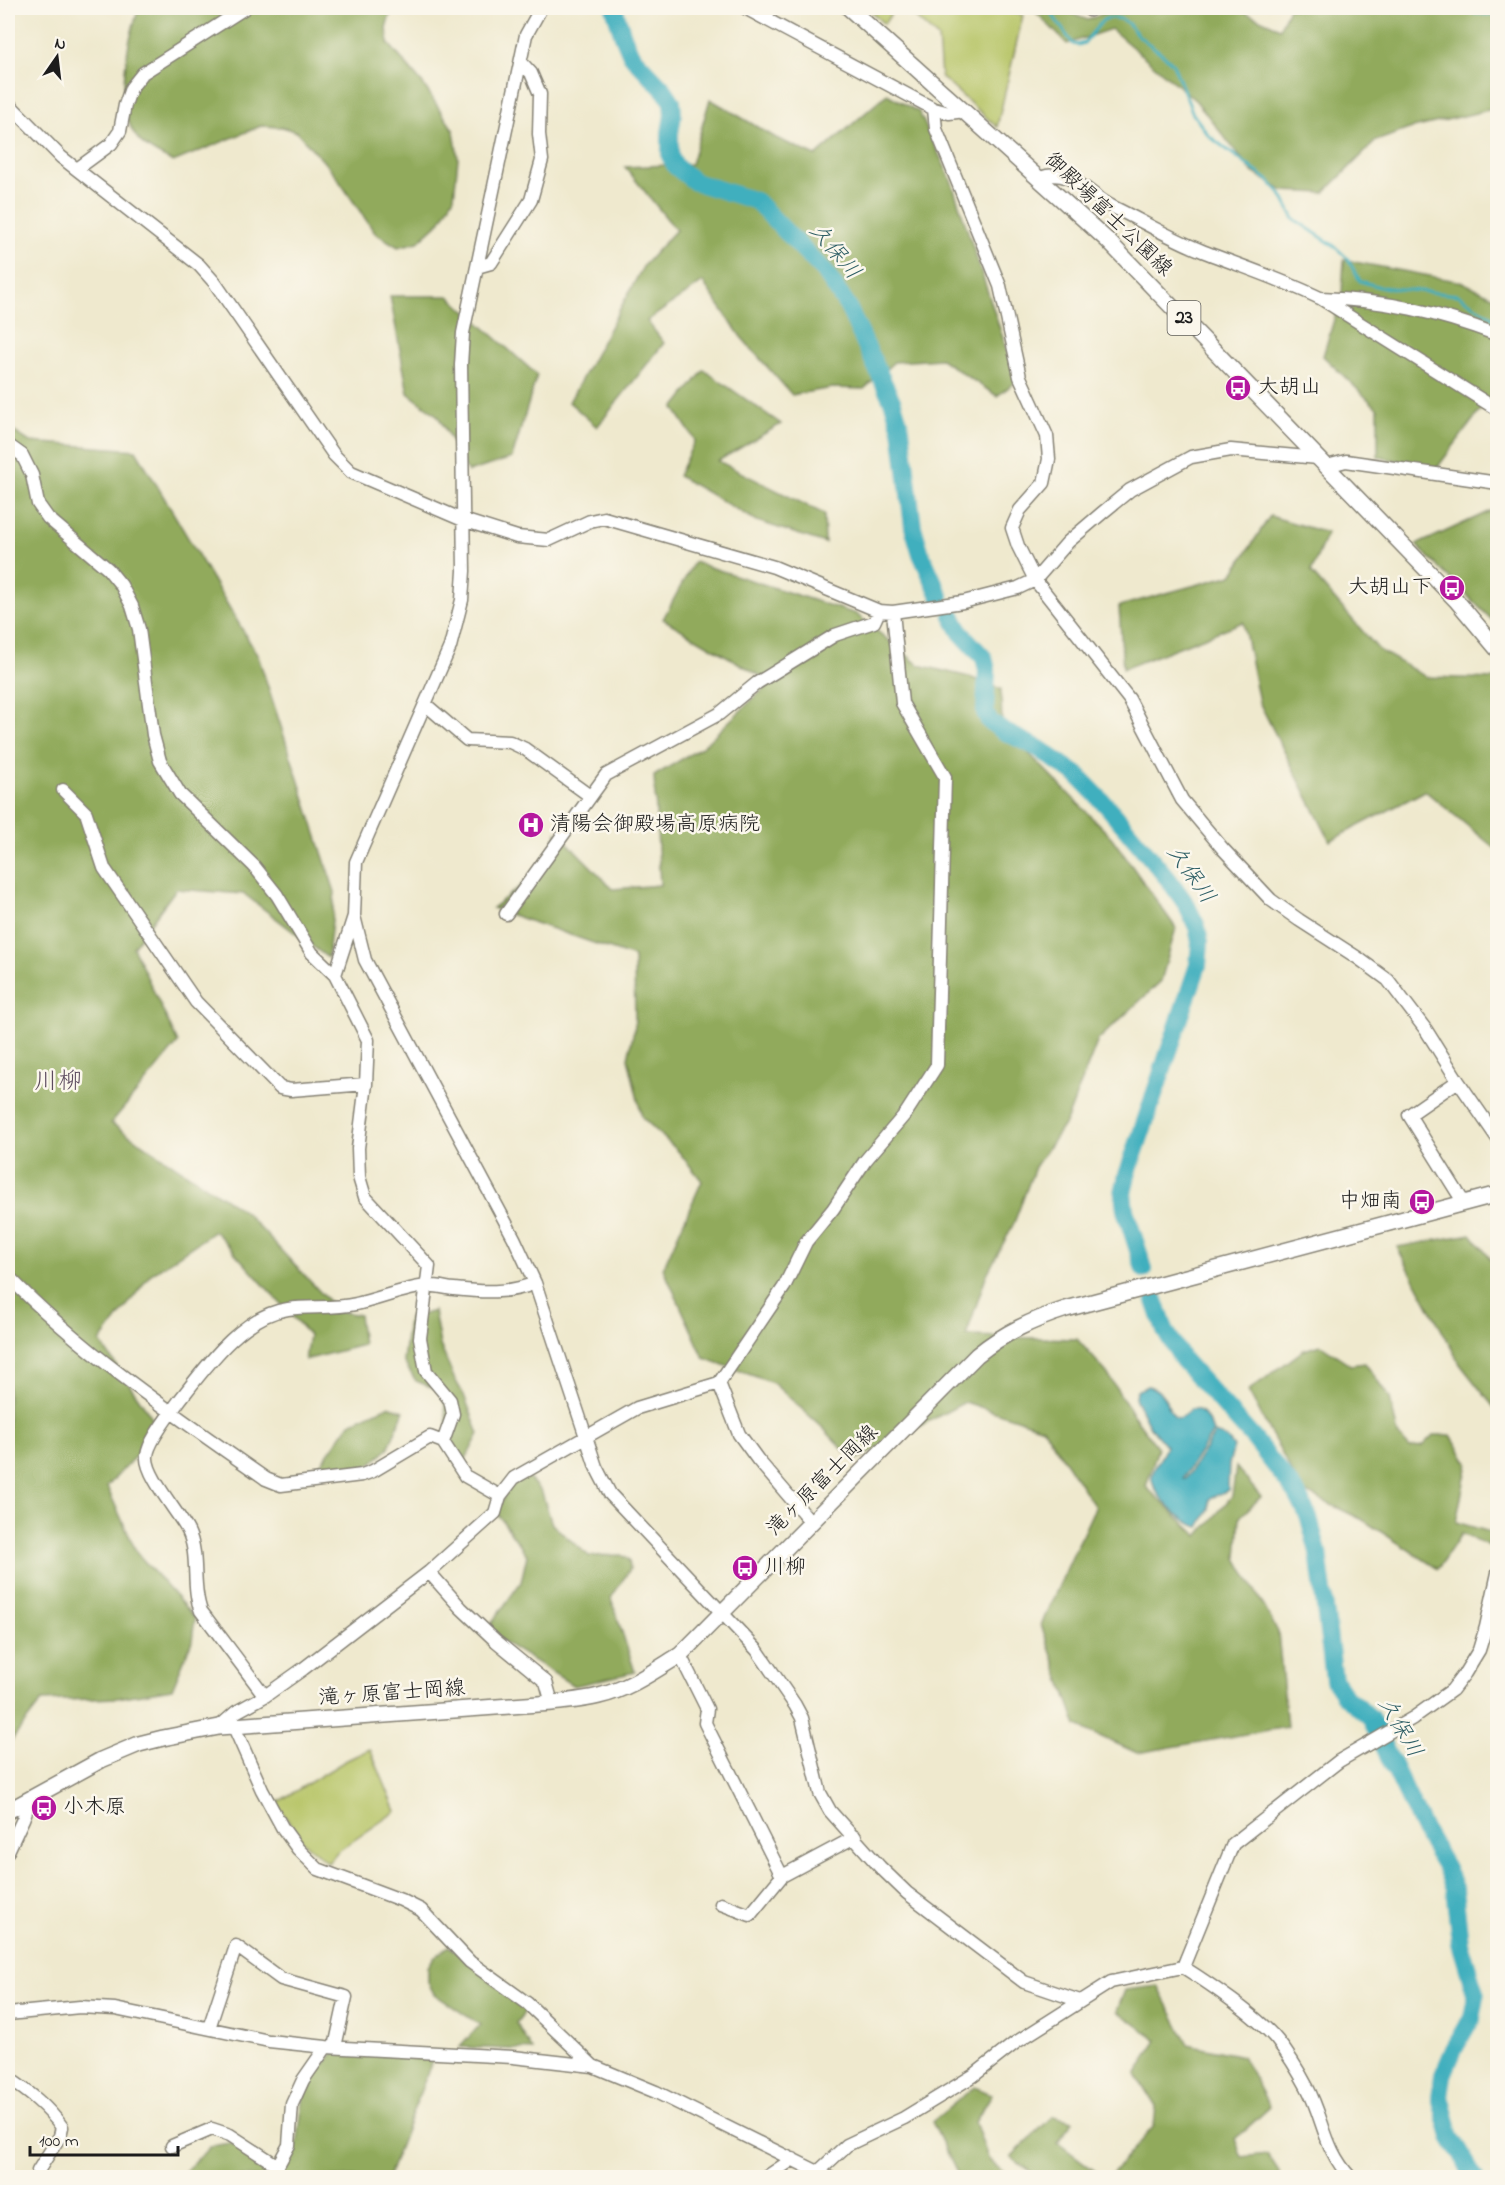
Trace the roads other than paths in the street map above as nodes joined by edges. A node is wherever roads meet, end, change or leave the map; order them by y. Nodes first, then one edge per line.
1 (245, 8) edge
2 (540, 8) edge
3 (745, 8) edge
4 (772, 8) edge
5 (849, 8) edge
6 (1086, 8) edge
7 (1092, 8) edge
8 (764, 18) junction
9 (521, 62) junction
10 (8, 103) edge
11 (934, 109) junction
12 (965, 111) junction
13 (77, 169) junction
14 (1040, 178) junction
15 (477, 267) junction
16 (1320, 298) junction
17 (1497, 335) edge
18 (1497, 410) edge
19 (8, 445) edge
20 (1323, 462) junction
21 (1497, 483) edge
22 (463, 520) junction
23 (1035, 580) junction
24 (879, 611) junction
25 (893, 612) junction
26 (1497, 650) edge
27 (425, 704) junction
28 (63, 790) dead end
29 (590, 796) junction
30 (506, 914) dead end
31 (354, 916) junction
32 (334, 975) junction
33 (1458, 1081) junction
34 (366, 1084) junction
35 (1497, 1139) edge
36 (1497, 1194) edge
37 (1464, 1203) junction
38 (8, 1276) edge
39 (535, 1283) junction
40 (426, 1286) junction
41 (719, 1383) junction
42 (171, 1413) junction
43 (586, 1436) junction
44 (443, 1442) junction
45 (500, 1496) junction
46 (811, 1522) junction
47 (429, 1572) junction
48 (1497, 1573) edge
49 (721, 1612) junction
50 (680, 1655) junction
51 (265, 1696) junction
52 (552, 1703) junction
53 (226, 1727) junction
54 (31, 1798) junction
55 (8, 1810) edge
56 (855, 1837) junction
57 (8, 1851) edge
58 (782, 1876) junction
59 (721, 1904) dead end
60 (1183, 1967) junction
61 (1080, 2001) junction
62 (8, 2014) edge
63 (209, 2028) junction
64 (330, 2047) junction
65 (593, 2066) junction
66 (8, 2078) edge
67 (172, 2146) dead end
68 (793, 2158) junction
69 (278, 2166) junction
70 (819, 2171) junction
71 (40, 2178) edge
72 (271, 2178) edge
73 (765, 2178) edge
74 (830, 2178) edge
75 (1351, 2178) edge

1 - 13 street
2 - 9 street
3 - 8 street
4 - 8 street
5 - 12 main road, 御殿場富士公園線 / 23
6 - 7 street
8 - 11 street
9 - 15 street
9 - 15 street
10 - 13 street
11 - 12 street
11 - 23 street
12 - 14 main road, 御殿場富士公園線 / 23
13 - 22 street
14 - 16 street
14 - 20 main road, 御殿場富士公園線 / 23
15 - 22 street
16 - 17 street
16 - 18 street
19 - 32 street
20 - 21 street
20 - 23 street
20 - 26 main road, 御殿場富士公園線 / 23
22 - 24 street
22 - 27 street
23 - 25 street
23 - 33 street
24 - 25 street
24 - 29 street
25 - 41 street
27 - 29 street
27 - 31 street
28 - 34 street
29 - 30 street
31 - 32 street
31 - 39 street
32 - 34 street
33 - 35 street
33 - 37 street
34 - 40 street
36 - 37 main road, 滝ヶ原富士岡線
37 - 46 main road, 滝ヶ原富士岡線
38 - 42 street
39 - 40 street
39 - 43 street
40 - 42 street
40 - 44 street
41 - 43 street
41 - 46 street
42 - 44 street
42 - 51 street
43 - 45 street
43 - 49 street
44 - 45 street
45 - 47 street
46 - 49 main road, 滝ヶ原富士岡線
47 - 51 street
47 - 52 street
48 - 60 street
49 - 50 main road, 滝ヶ原富士岡線
49 - 56 street
50 - 52 main road, 滝ヶ原富士岡線
50 - 58 street
51 - 53 street
52 - 53 main road, 滝ヶ原富士岡線
53 - 54 main road, 滝ヶ原富士岡線
53 - 65 street
54 - 55 main road, 滝ヶ原富士岡線
54 - 57 street
56 - 58 street
56 - 61 street
58 - 59 street
60 - 61 street
60 - 75 street
61 - 70 street
62 - 63 street
63 - 64 street
63 - 64 street
64 - 65 street
64 - 69 street
65 - 68 street
66 - 71 street
67 - 69 street
68 - 70 street
68 - 73 street
69 - 72 street
70 - 74 street

